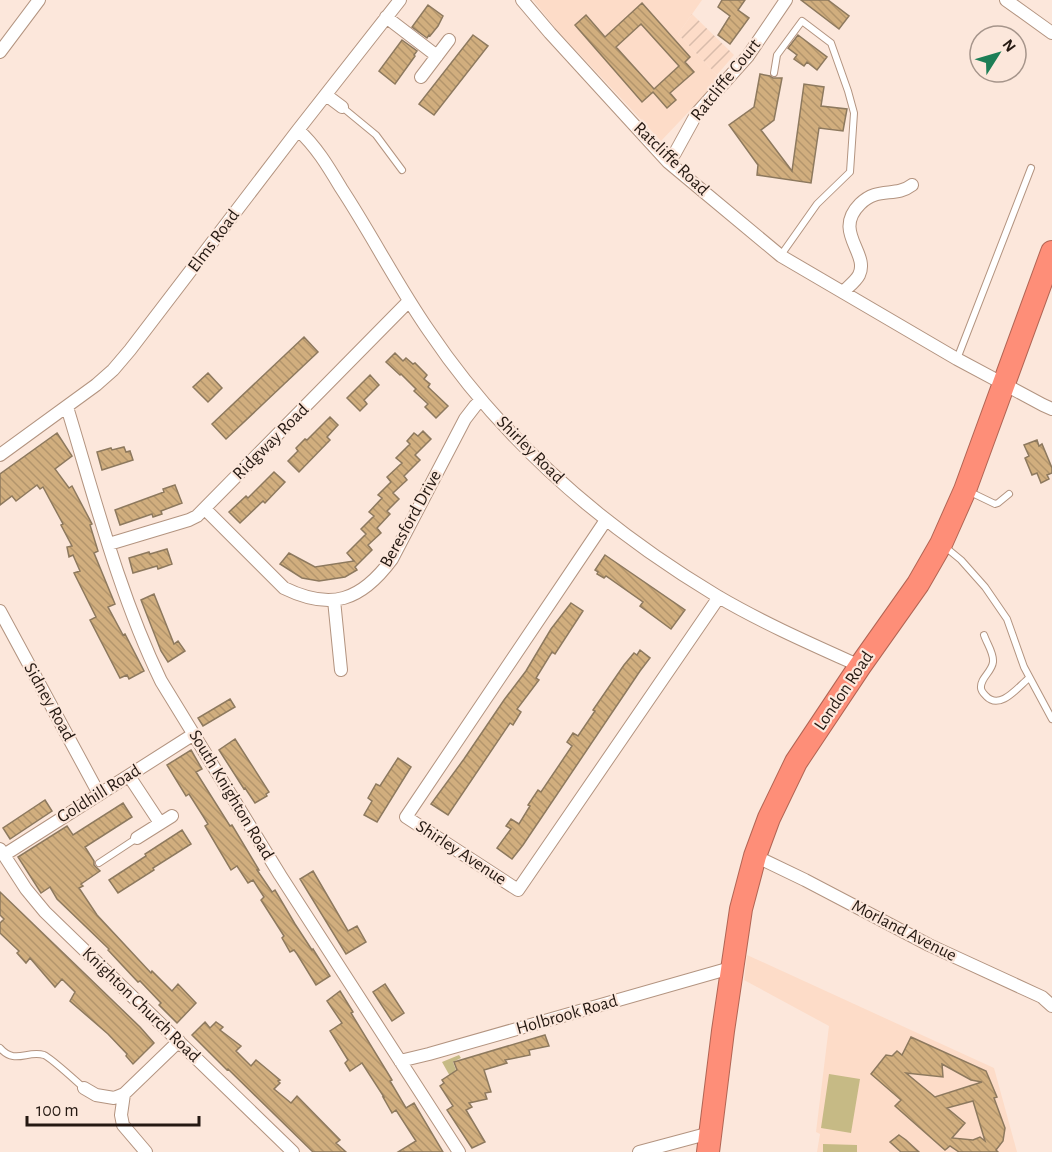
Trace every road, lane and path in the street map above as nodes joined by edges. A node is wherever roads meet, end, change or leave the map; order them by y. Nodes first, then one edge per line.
1 (39, 0) edge
2 (400, 0) edge
3 (522, 0) edge
4 (786, 0) edge
5 (1006, 0) edge
6 (386, 17) junction
7 (1052, 33) edge
8 (449, 40) dead end
9 (0, 52) edge
10 (436, 56) junction
11 (774, 73) dead end
12 (421, 77) dead end
13 (326, 94) junction
14 (342, 107) joint
15 (298, 130) junction
16 (668, 162) junction
17 (1031, 168) dead end
18 (402, 170) dead end
19 (912, 185) dead end
20 (1052, 252) edge
21 (781, 256) junction
22 (843, 292) junction
23 (409, 302) junction
24 (957, 359) junction
25 (1005, 384) junction
26 (481, 400) junction
27 (67, 407) junction
28 (1052, 409) edge
29 (0, 455) edge
30 (965, 490) junction
31 (1009, 494) dead end
32 (205, 509) junction
33 (606, 520) junction
34 (109, 544) junction
35 (941, 544) junction
36 (719, 597) junction
37 (334, 600) junction
38 (0, 611) edge
39 (984, 635) dead end
40 (860, 666) junction
41 (341, 670) dead end
42 (1029, 678) junction
43 (1052, 719) edge
44 (194, 734) junction
45 (129, 776) junction
46 (99, 794) junction
47 (172, 816) dead end
48 (160, 823) junction
49 (137, 838) joint
50 (2, 852) edge
51 (755, 856) junction
52 (99, 862) dead end
53 (734, 967) junction
54 (1052, 1006) edge
55 (179, 1041) junction
56 (0, 1048) edge
57 (400, 1061) junction
58 (84, 1088) joint
59 (124, 1094) junction
60 (709, 1142) edge
61 (146, 1152) edge
62 (292, 1152) edge
63 (459, 1152) edge
64 (639, 1152) edge

1 - 9 street
2 - 6 street, Elms Road
3 - 16 street, Ratcliffe Road
4 - 16 street, Ratcliffe Court
5 - 7 street
6 - 10 street
6 - 13 street, Elms Road
8 - 10 street
10 - 12 street
11 - 21 lane
13 - 14 street
13 - 15 street, Elms Road
14 - 18 lane
15 - 23 street, Shirley Road
15 - 27 street, Elms Road
16 - 21 street, Ratcliffe Road
17 - 24 lane
19 - 22 street
20 - 25 highway, London Road
21 - 22 street, Ratcliffe Road
22 - 24 street, Ratcliffe Road
23 - 26 street, Shirley Road
23 - 32 street, Ridgway Road
24 - 25 street, Ratcliffe Road
25 - 28 street, Ratcliffe Road
25 - 30 highway, London Road
26 - 33 street, Shirley Road
26 - 37 street, Beresford Drive
27 - 29 street, Elms Road
27 - 34 street, South Knighton Road
30 - 31 lane
30 - 35 highway, London Road
32 - 34 street, Ridgway Road
32 - 37 street, Beresford Drive
33 - 36 street, Shirley Road
33 - 36 street, Shirley Avenue
34 - 44 street, South Knighton Road
35 - 40 highway, London Road
35 - 42 lane
36 - 40 street, Shirley Road
37 - 41 street
38 - 46 street, Sidney Road
39 - 42 lane
40 - 51 highway, London Road
42 - 43 lane
44 - 45 street, Goldhill Road
44 - 57 street, South Knighton Road
45 - 46 street, Goldhill Road
45 - 48 street
46 - 50 street, Goldhill Road
47 - 48 street
48 - 49 street
49 - 52 lane
50 - 55 street, Knighton Church Road
51 - 53 highway, London Road
51 - 54 street, Morland Avenue
53 - 57 street, Holbrook Road
53 - 60 highway, London Road
55 - 59 street
55 - 62 street, Knighton Church Road
56 - 58 lane
57 - 63 street, South Knighton Road
58 - 59 street
59 - 61 street
60 - 64 street

